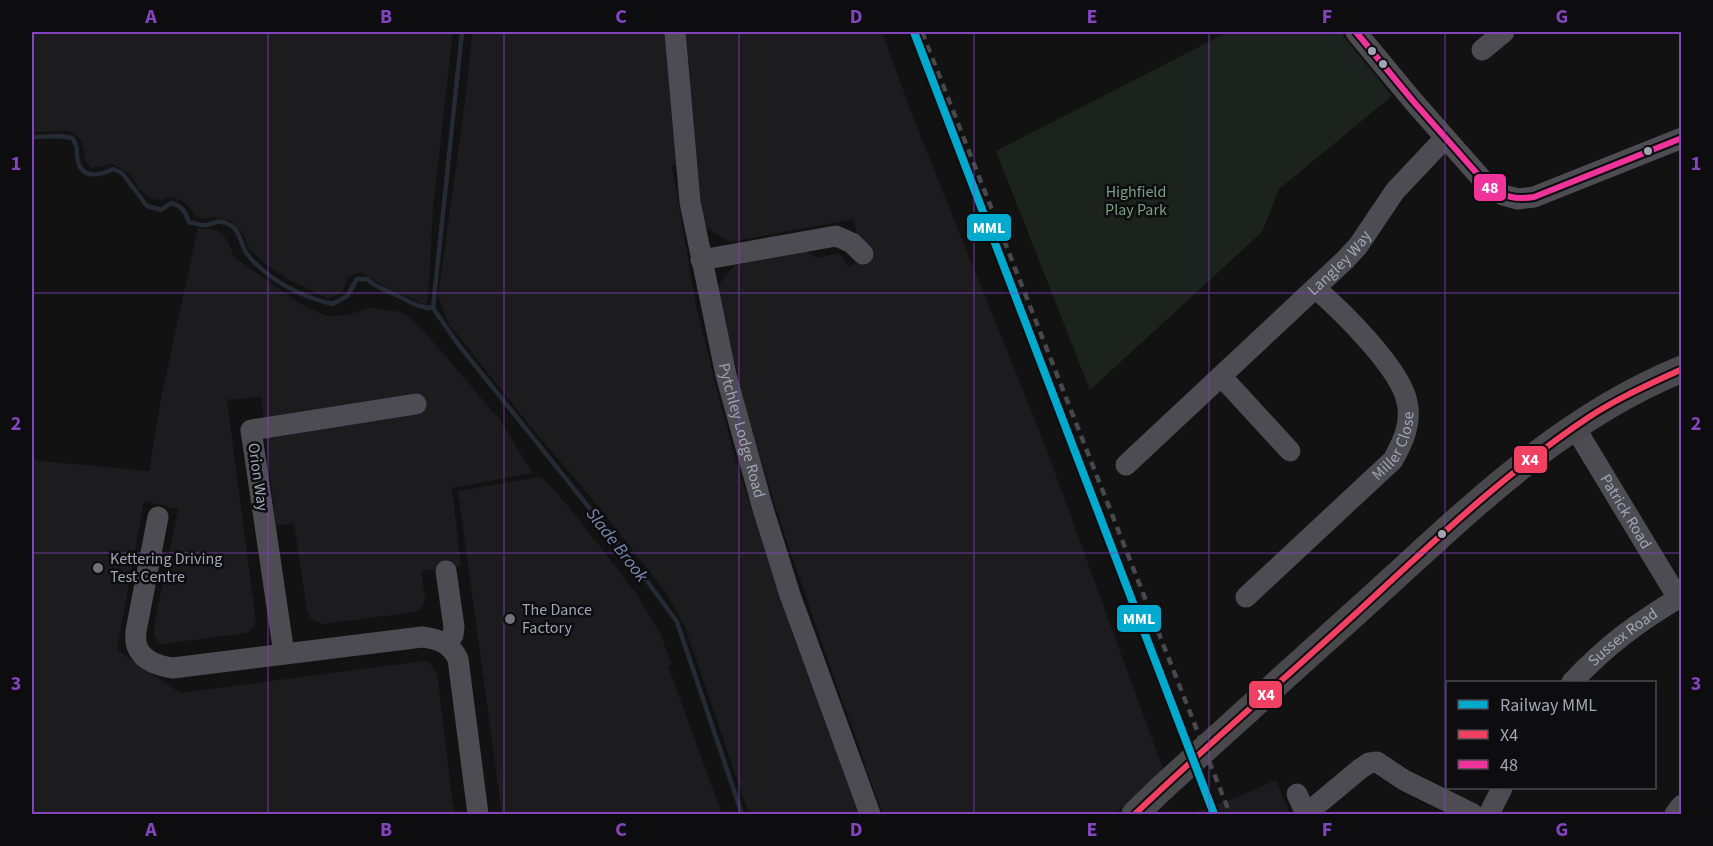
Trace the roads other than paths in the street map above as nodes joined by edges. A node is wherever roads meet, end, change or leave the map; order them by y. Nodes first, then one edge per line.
1 (675, 32) edge
2 (1356, 32) edge
3 (1504, 32) edge
4 (1482, 50) dead end
5 (1445, 138) junction
6 (1682, 138) edge
7 (863, 254) dead end
8 (701, 260) junction
9 (1315, 288) junction
10 (1682, 369) edge
11 (1221, 376) junction
12 (416, 405) dead end
13 (1574, 426) junction
14 (1277, 446) dead end
15 (1126, 465) dead end
16 (158, 517) dead end
17 (446, 571) dead end
18 (1251, 583) dead end
19 (1680, 597) edge
20 (447, 644) junction
21 (284, 654) junction
22 (1573, 681) edge
23 (1502, 789) edge
24 (1297, 794) dead end
25 (1682, 806) edge
26 (478, 814) edge
27 (870, 814) edge
28 (1135, 814) edge
29 (1306, 814) edge
30 (1473, 814) edge
31 (1489, 814) edge
32 (1675, 814) edge

1 - 8 street, Pytchley Lodge Road
2 - 5 street
3 - 4 street
5 - 6 street
5 - 9 street, Langley Way
7 - 8 street
8 - 27 street, Pytchley Lodge Road
9 - 11 street, Langley Way
9 - 18 street, Miller Close
10 - 13 main road
11 - 14 street
11 - 15 street, Langley Way
12 - 21 street, Orion Way
13 - 19 street, Patrick Road
13 - 28 main road, bridge
16 - 21 street
17 - 20 street
19 - 22 street, Sussex Road
20 - 21 street
20 - 26 street
23 - 31 street
24 - 29 street
25 - 32 street
29 - 30 street

